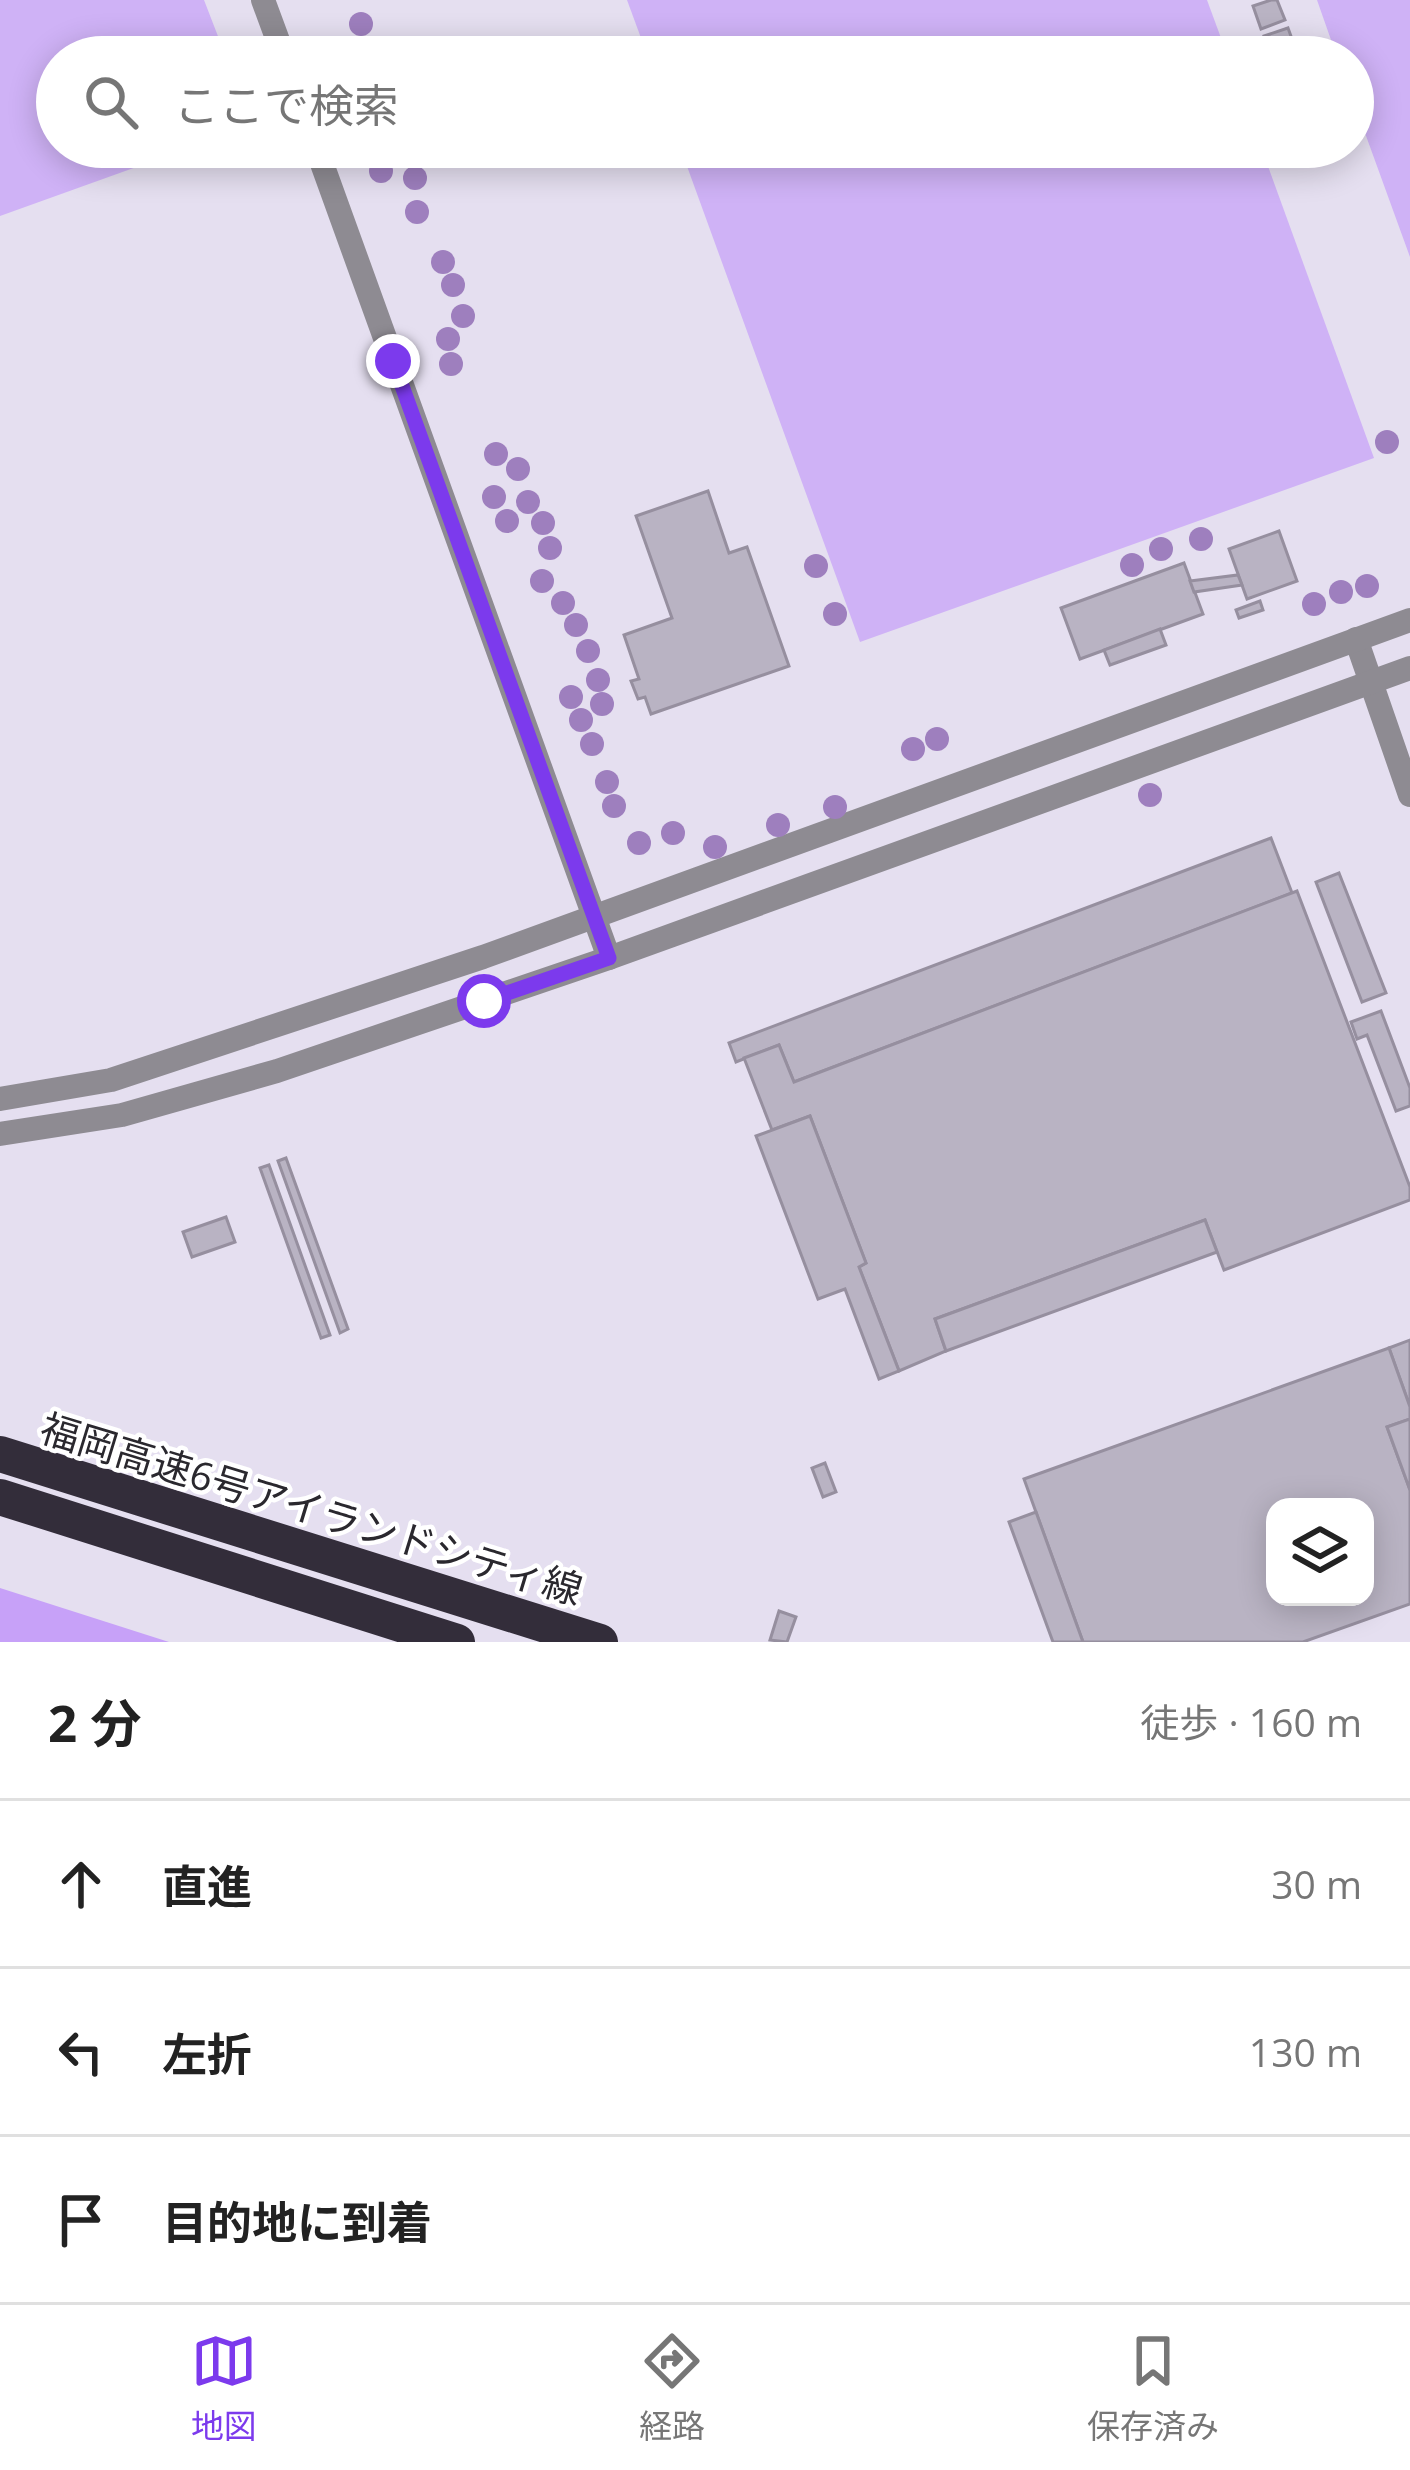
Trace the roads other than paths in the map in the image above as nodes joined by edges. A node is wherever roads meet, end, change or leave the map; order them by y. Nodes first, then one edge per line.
1 (263, 0) edge
2 (276, 36) edge
3 (324, 168) edge
4 (1410, 620) edge
5 (1356, 639) junction
6 (1410, 668) edge
7 (1369, 682) junction
8 (1410, 795) edge
9 (594, 918) junction
10 (609, 958) junction
11 (0, 1100) edge
12 (0, 1134) edge
13 (0, 1454) edge
14 (0, 1497) edge
15 (457, 1642) edge
16 (600, 1642) edge

1 - 2 street
3 - 9 street
4 - 5 street
5 - 7 street
5 - 9 street
6 - 7 street
7 - 8 street
7 - 10 street
9 - 10 street
9 - 11 street
10 - 12 street
13 - 16 highway, 福岡高速6号アイランドシティ線
14 - 15 highway, 福岡高速6号アイランドシティ線

